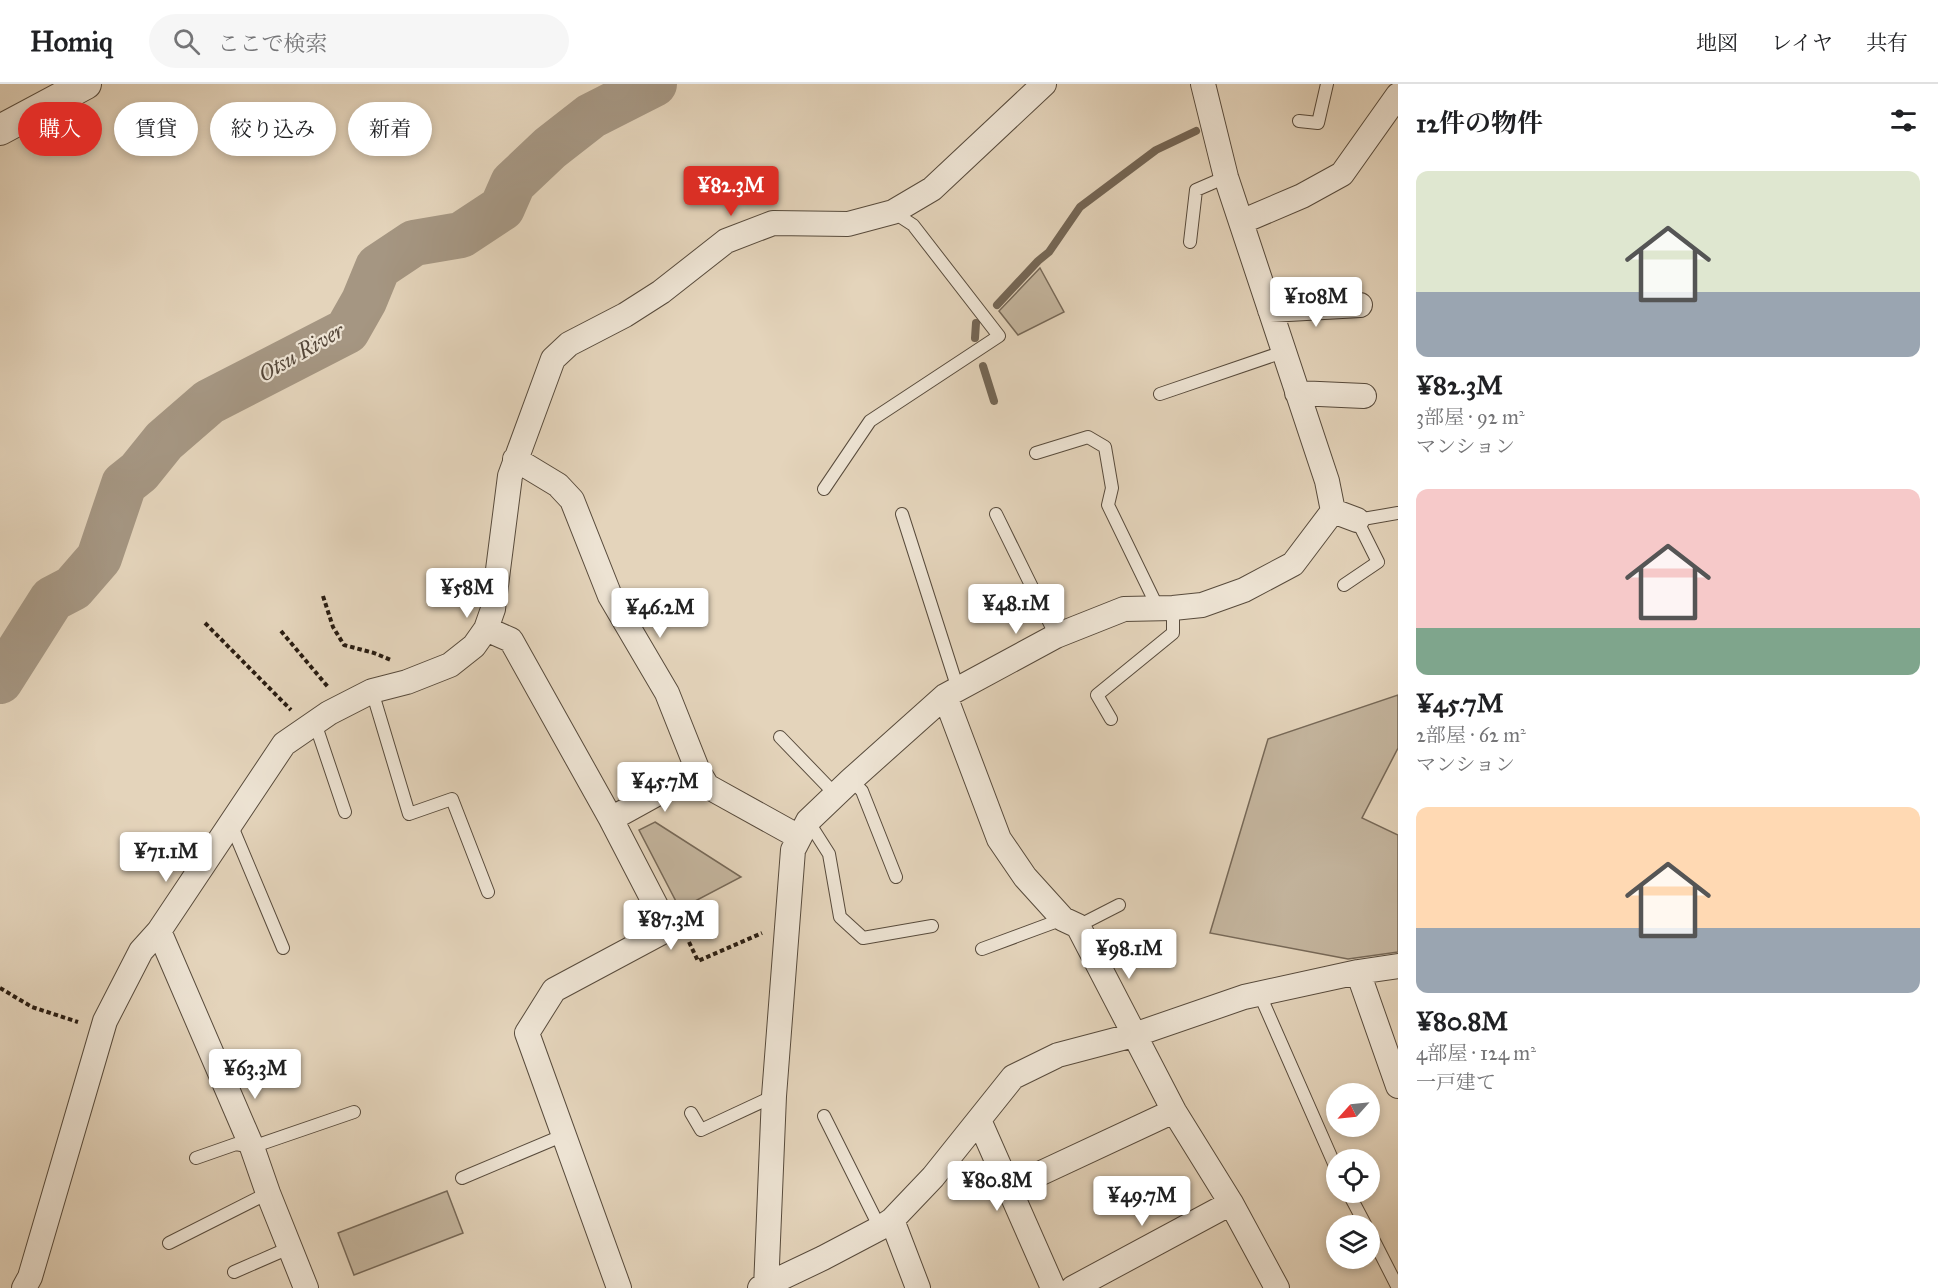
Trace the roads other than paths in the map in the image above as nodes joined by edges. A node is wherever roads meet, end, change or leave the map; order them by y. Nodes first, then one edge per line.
1 (86, 84) edge
2 (1044, 84) edge
3 (1203, 84) edge
4 (1327, 84) edge
5 (1398, 95) edge
6 (1299, 121) dead end
7 (0, 130) edge
8 (1226, 177) junction
9 (893, 212) junction
10 (1241, 222) junction
11 (1190, 242) dead end
12 (1360, 304) dead end
13 (1270, 310) junction
14 (1283, 352) junction
15 (1297, 393) junction
16 (1160, 394) dead end
17 (1364, 396) dead end
18 (1036, 453) dead end
19 (515, 459) junction
20 (824, 489) dead end
21 (1333, 511) junction
22 (1398, 513) edge
23 (902, 514) dead end
24 (996, 514) dead end
25 (1357, 520) junction
26 (1344, 585) dead end
27 (1165, 608) junction
28 (486, 629) junction
29 (1056, 636) junction
30 (372, 692) junction
31 (951, 692) junction
32 (1111, 719) dead end
33 (311, 725) junction
34 (780, 737) dead end
35 (698, 771) junction
36 (843, 787) junction
37 (345, 812) dead end
38 (611, 819) junction
39 (231, 824) junction
40 (804, 829) junction
41 (896, 877) dead end
42 (489, 892) dead end
43 (1119, 904) dead end
44 (1070, 922) junction
45 (932, 926) dead end
46 (159, 931) junction
47 (283, 948) dead end
48 (982, 949) dead end
49 (1398, 966) edge
50 (1358, 972) junction
51 (1260, 995) junction
52 (1134, 1035) junction
53 (1398, 1086) edge
54 (774, 1096) junction
55 (1174, 1111) junction
56 (354, 1112) dead end
57 (691, 1113) dead end
58 (824, 1116) dead end
59 (979, 1120) junction
60 (564, 1135) junction
61 (252, 1147) junction
62 (1328, 1149) edge
63 (196, 1158) dead end
64 (462, 1178) dead end
65 (1009, 1188) junction
66 (268, 1193) junction
67 (1231, 1203) junction
68 (886, 1224) junction
69 (169, 1243) dead end
70 (289, 1248) junction
71 (1380, 1253) edge
72 (234, 1272) dead end
73 (764, 1287) edge
74 (24, 1288) edge
75 (306, 1288) edge
76 (619, 1288) edge
77 (918, 1288) edge
78 (1053, 1288) edge
79 (1073, 1288) edge
80 (1277, 1288) edge
81 (1398, 1288) edge

1 - 7 street
2 - 9 street
3 - 8 street
4 - 6 lane
5 - 10 street
8 - 10 street
8 - 11 lane
9 - 19 street
9 - 20 lane
10 - 13 street
12 - 13 street
13 - 14 street
14 - 15 street
14 - 16 lane
15 - 17 street
15 - 21 street
18 - 27 lane
19 - 28 street
19 - 35 street
21 - 25 street
21 - 27 street
22 - 25 lane
23 - 31 lane
24 - 29 lane
25 - 26 lane
27 - 29 street
27 - 32 lane
28 - 30 street
28 - 38 street
29 - 31 street
30 - 33 street
30 - 42 lane
31 - 36 street
31 - 44 street
33 - 37 lane
33 - 39 street
34 - 36 lane
35 - 38 street
35 - 40 street
36 - 40 street
36 - 41 lane
38 - 60 street
39 - 46 street
39 - 47 lane
40 - 45 lane
40 - 54 street
43 - 44 lane
44 - 48 lane
44 - 52 street
46 - 61 street
46 - 74 street
49 - 50 street
50 - 51 street
50 - 53 street
51 - 52 street
51 - 62 lane
52 - 55 street
52 - 59 street
54 - 57 lane
54 - 73 street
55 - 65 street
55 - 67 street
56 - 61 lane
58 - 68 lane
59 - 65 street
59 - 68 street
60 - 64 lane
60 - 76 street
61 - 63 lane
61 - 66 street
65 - 78 street
66 - 69 lane
66 - 70 street
67 - 79 street
67 - 80 street
68 - 73 street
68 - 77 street
70 - 72 lane
70 - 75 street
71 - 81 lane

